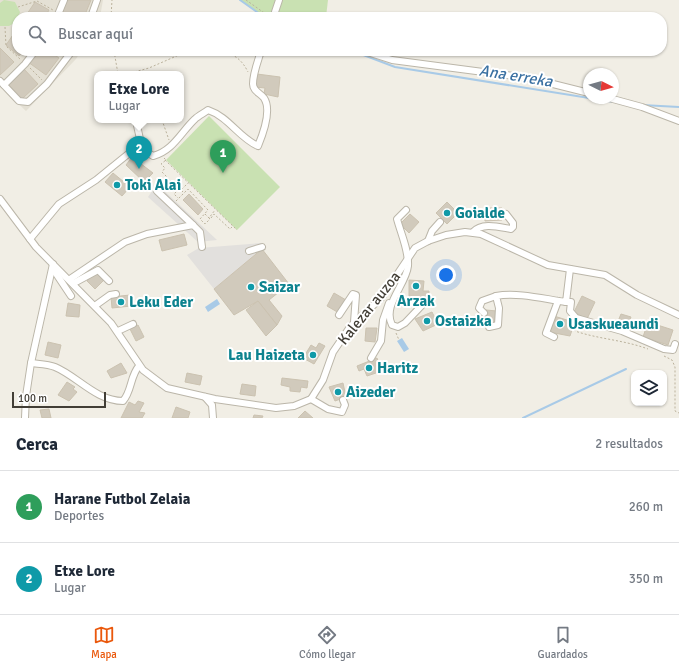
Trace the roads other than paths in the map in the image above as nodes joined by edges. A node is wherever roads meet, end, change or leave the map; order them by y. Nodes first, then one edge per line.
1 (64, 0) edge
2 (97, 0) edge
3 (279, 0) edge
4 (60, 12) edge
5 (93, 12) edge
6 (275, 12) edge
7 (31, 56) edge
8 (68, 56) edge
9 (259, 56) edge
10 (380, 56) edge
11 (2, 83) edge
12 (583, 92) edge
13 (619, 101) edge
14 (679, 121) edge
15 (136, 123) edge
16 (138, 146) junction
17 (157, 191) dead end
18 (0, 199) edge
19 (406, 210) dead end
20 (506, 214) dead end
21 (440, 222) dead end
22 (196, 225) junction
23 (473, 232) junction
24 (30, 239) junction
25 (428, 241) junction
26 (202, 247) dead end
27 (262, 247) dead end
28 (249, 251) dead end
29 (408, 258) junction
30 (52, 264) junction
31 (570, 269) junction
32 (72, 281) junction
33 (109, 281) dead end
34 (116, 294) dead end
35 (395, 295) junction
36 (71, 296) dead end
37 (496, 296) junction
38 (558, 301) junction
39 (426, 302) dead end
40 (566, 302) junction
41 (96, 305) junction
42 (484, 313) dead end
43 (339, 315) dead end
44 (679, 315) edge
45 (354, 322) junction
46 (133, 324) dead end
47 (488, 327) dead end
48 (118, 331) junction
49 (554, 337) dead end
50 (675, 344) dead end
51 (371, 358) dead end
52 (31, 363) junction
53 (139, 366) junction
54 (205, 397) junction
55 (311, 399) junction
56 (343, 400) dead end
57 (26, 418) edge
58 (213, 418) edge

1 - 4 street
2 - 5 street
3 - 6 street
7 - 11 street
8 - 11 street
9 - 16 street
10 - 12 street
13 - 14 street
15 - 16 street
16 - 24 street
17 - 22 street
18 - 24 street
19 - 29 street
20 - 23 street
21 - 25 street
22 - 26 street
22 - 32 street
23 - 25 street, Kalezar auzoa
23 - 31 street, Kalezar auzoa
24 - 30 street
25 - 29 street, Kalezar auzoa
27 - 28 street
29 - 35 street
29 - 45 street, Kalezar auzoa
30 - 32 street
30 - 36 street
30 - 52 street
31 - 40 street
31 - 44 street, Kalezar auzoa
32 - 33 street
32 - 41 street
34 - 41 street
35 - 39 street
35 - 51 street
37 - 38 street
37 - 42 street
37 - 47 street
38 - 40 street
38 - 49 street
40 - 50 street
41 - 48 street
43 - 45 street
45 - 55 street, Kalezar auzoa
46 - 48 street
48 - 53 street
52 - 53 street
52 - 57 street
53 - 54 street
54 - 55 street
54 - 58 street
55 - 56 street

